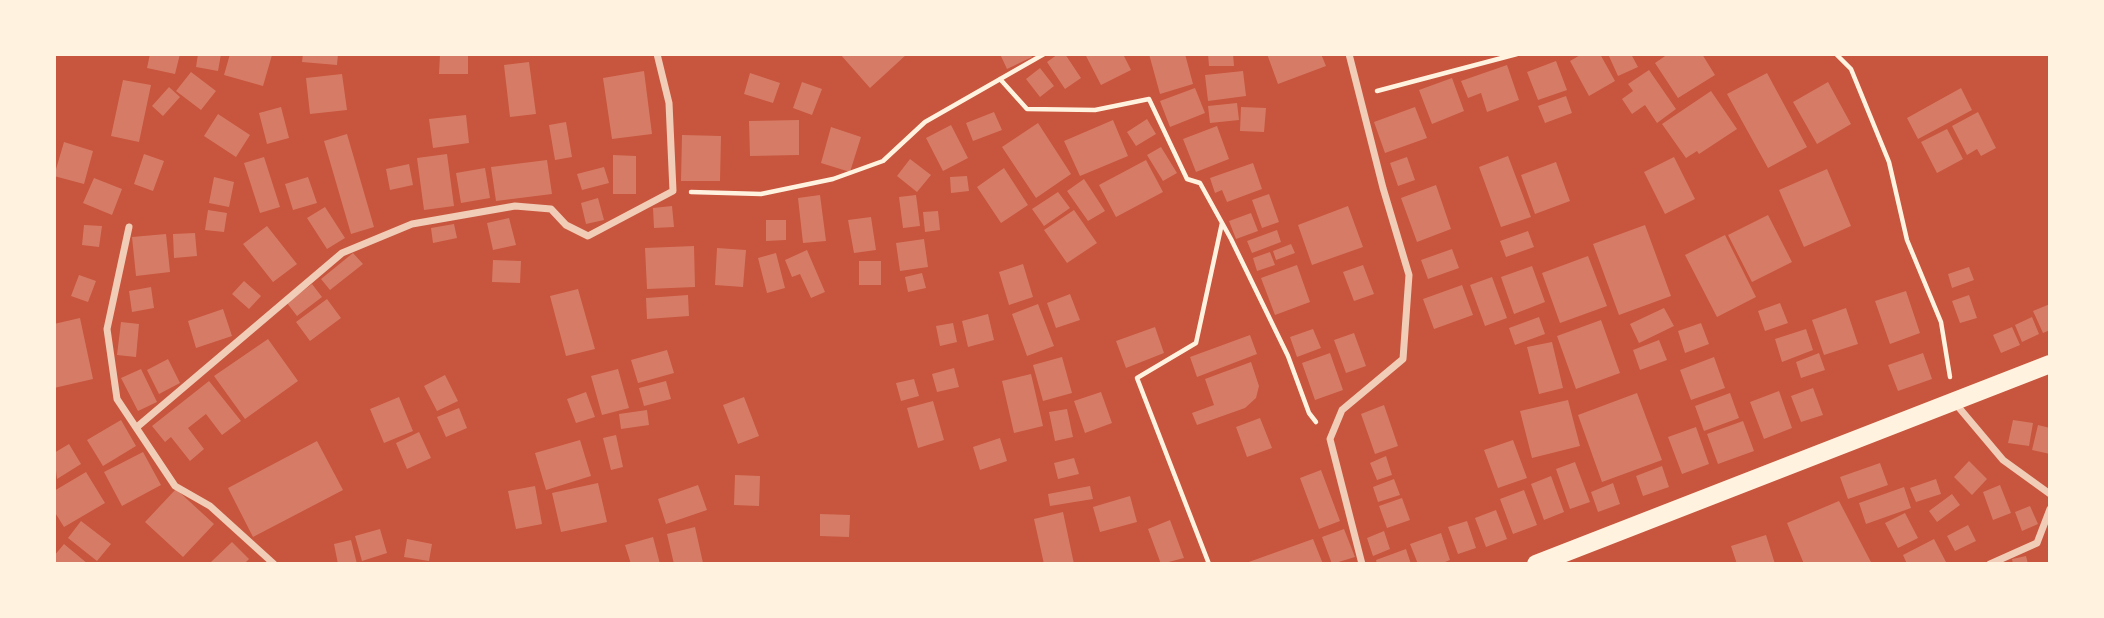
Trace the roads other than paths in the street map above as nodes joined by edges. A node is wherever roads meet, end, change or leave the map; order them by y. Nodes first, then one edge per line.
1 (657, 54) edge
2 (1349, 54) edge
3 (129, 227) dead end
4 (2050, 364) edge
5 (1954, 403) junction
6 (137, 427) junction
7 (2050, 494) edge
8 (2050, 509) edge
9 (274, 564) edge
10 (1362, 564) edge
11 (1536, 564) edge
12 (1990, 564) edge

1 - 6 street
2 - 10 street
3 - 6 street
4 - 5 main road
5 - 7 street
5 - 11 main road
6 - 9 street
8 - 12 street

